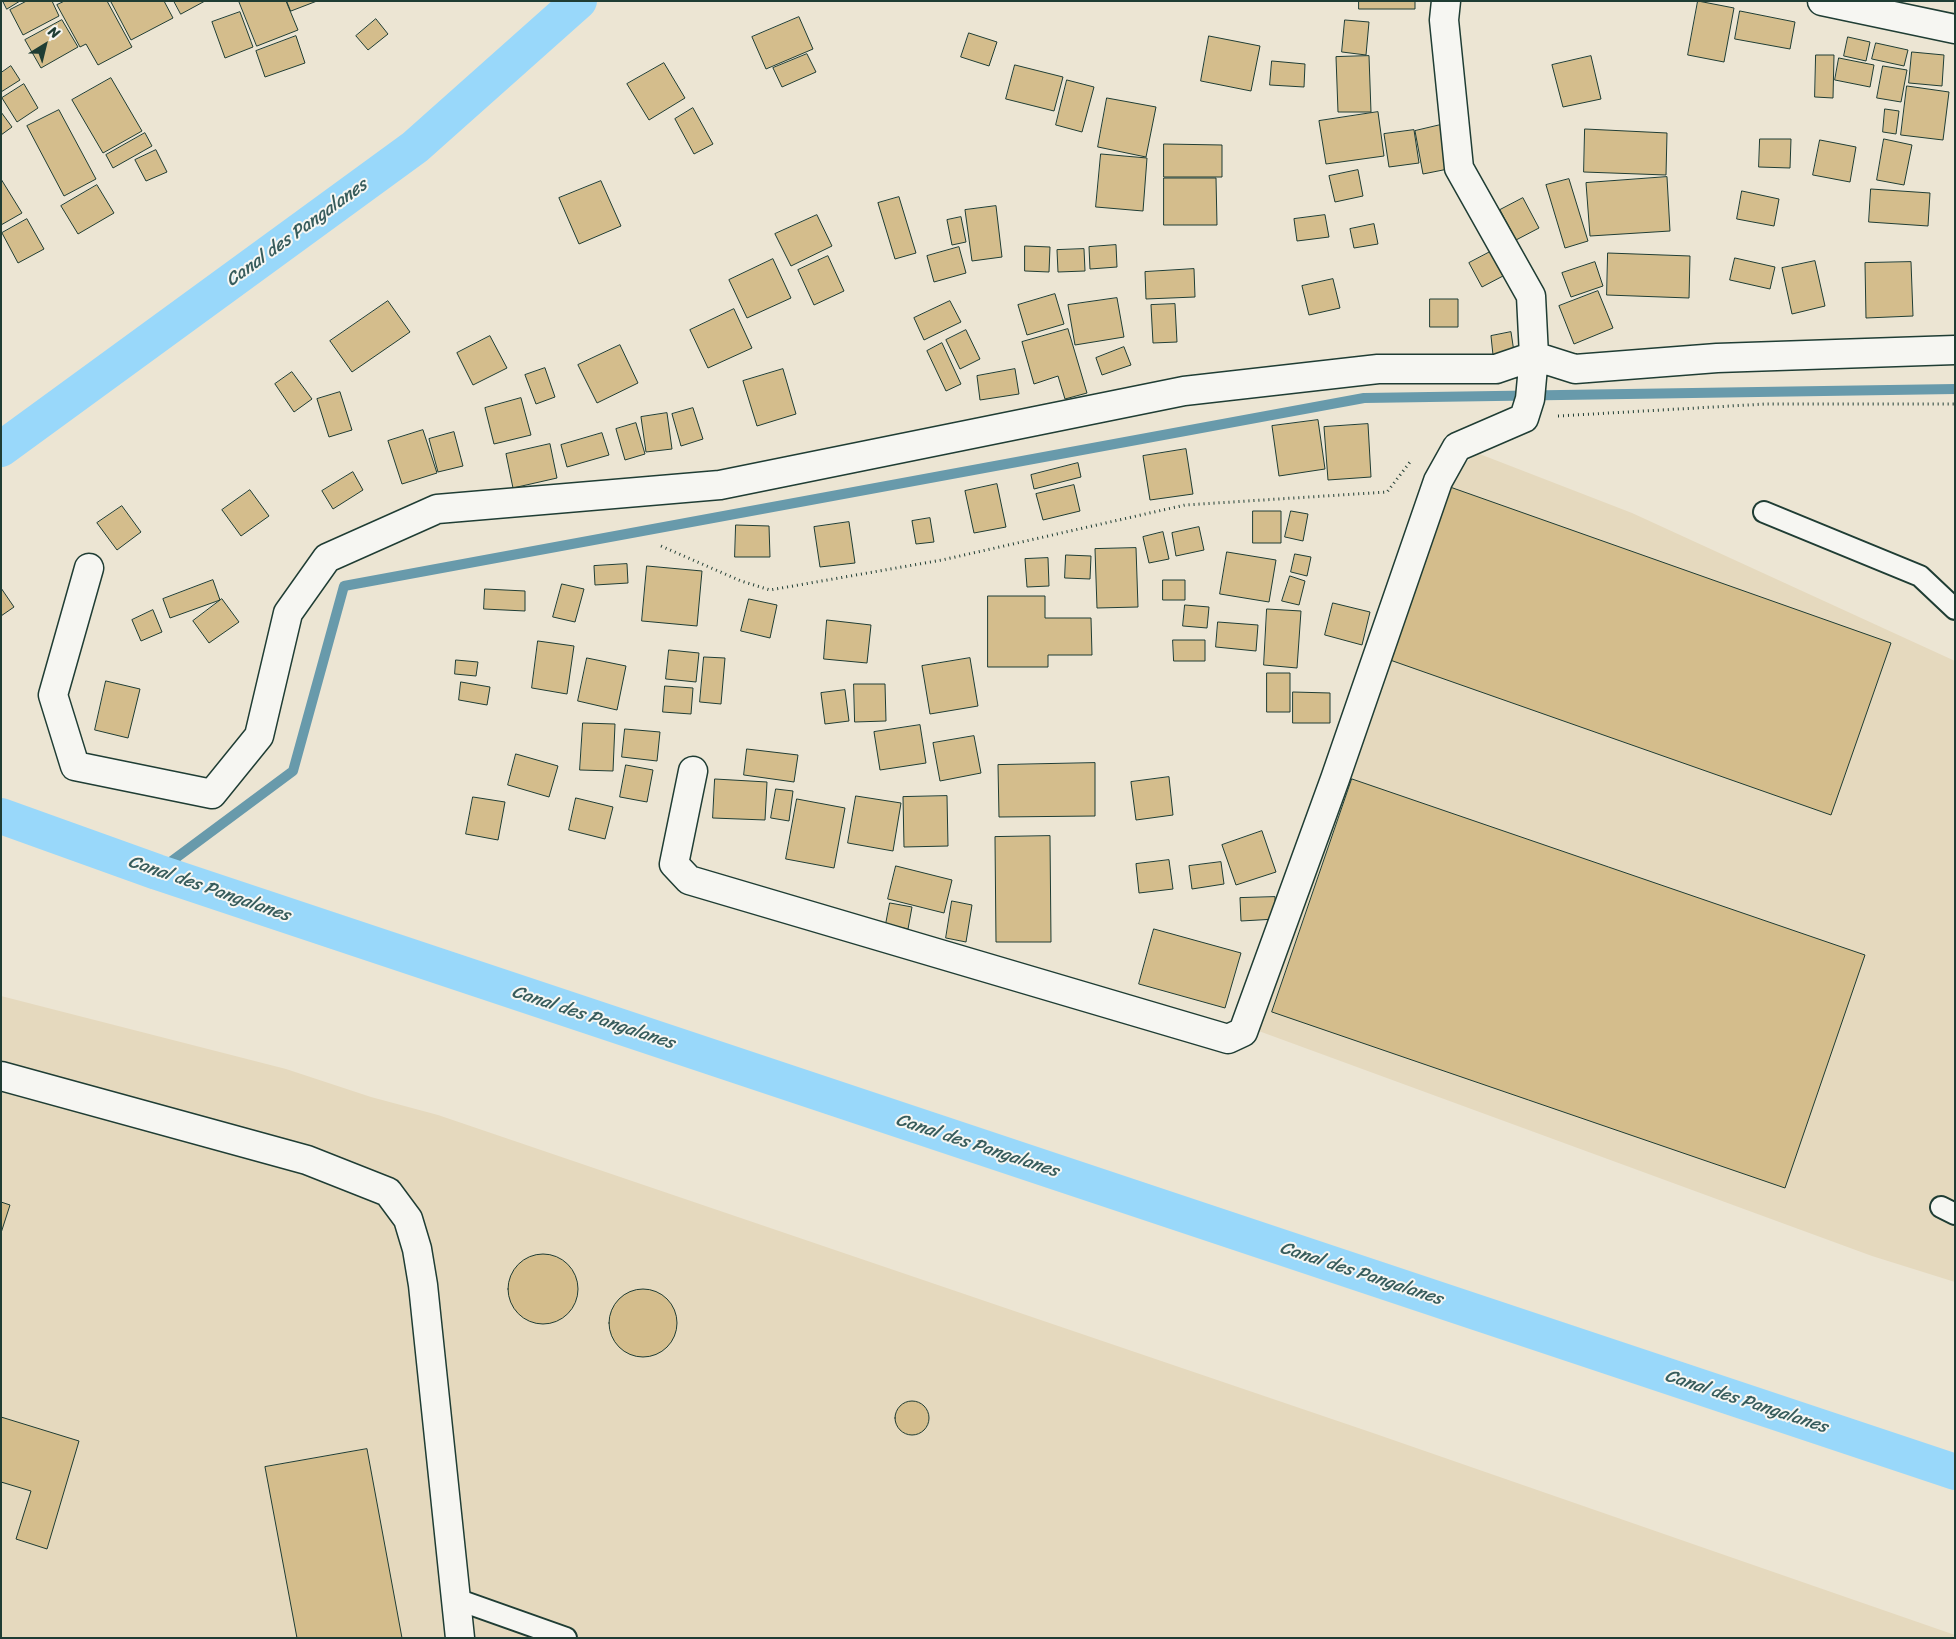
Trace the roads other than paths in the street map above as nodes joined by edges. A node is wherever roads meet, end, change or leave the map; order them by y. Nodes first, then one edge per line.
1 (1446, 1) edge
2 (1822, 1) edge
3 (1955, 29) edge
4 (1955, 350) edge
5 (1534, 362) junction
6 (1764, 512) dead end
7 (90, 568) dead end
8 (1955, 609) edge
9 (693, 771) dead end
10 (1, 1076) edge
11 (456, 1599) junction
12 (460, 1638) edge
13 (566, 1638) edge

1 - 5 street
2 - 3 street
4 - 5 street
5 - 7 street
5 - 9 street
6 - 8 lane
10 - 11 street
11 - 12 street
11 - 13 lane

